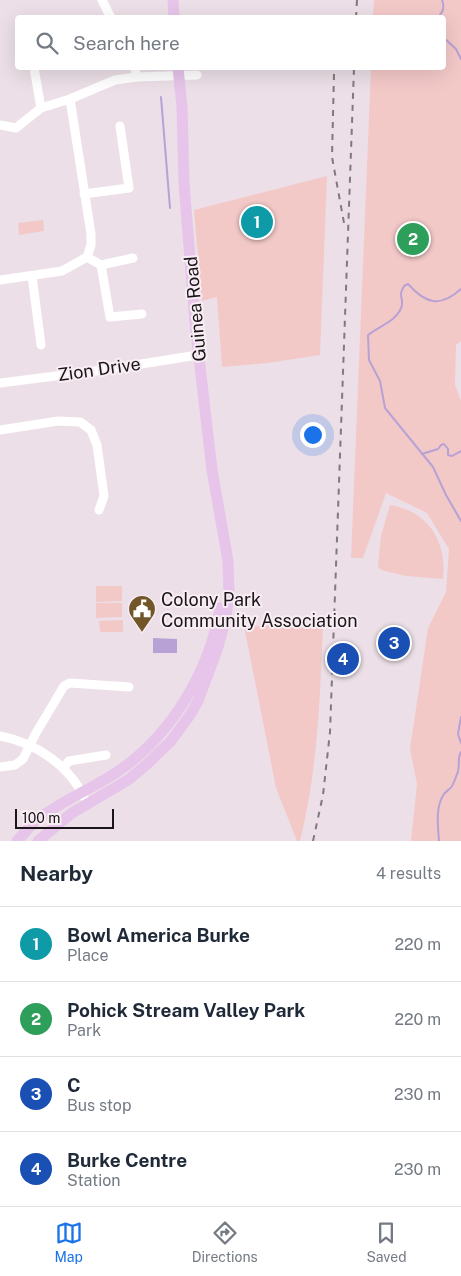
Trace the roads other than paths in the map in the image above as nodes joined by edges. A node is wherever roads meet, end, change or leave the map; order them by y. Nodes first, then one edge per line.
1 (102, 0) edge
2 (173, 0) edge
3 (110, 15) edge
4 (174, 15) edge
5 (34, 70) edge
6 (135, 70) edge
7 (178, 71) edge
8 (197, 74) dead end
9 (137, 77) junction
10 (70, 99) junction
11 (40, 108) junction
12 (0, 125) edge
13 (120, 126) dead end
14 (84, 194) junction
15 (87, 257) junction
16 (133, 258) dead end
17 (101, 265) junction
18 (32, 276) junction
19 (0, 280) edge
20 (142, 314) dead end
21 (41, 345) dead end
22 (198, 355) junction
23 (0, 383) edge
24 (0, 430) edge
25 (100, 510) dead end
26 (129, 688) dead end
27 (0, 736) edge
28 (29, 745) junction
29 (106, 755) dead end
30 (0, 767) edge
31 (63, 768) junction
32 (84, 798) junction
33 (17, 841) edge
34 (38, 841) edge

1 - 3 street
2 - 4 main road
5 - 11 street
6 - 9 street
7 - 8 street
7 - 9 street
7 - 22 main road, Guinea Road
9 - 10 street
10 - 11 street
10 - 14 street
11 - 12 street
13 - 14 street
14 - 15 street
15 - 17 street
15 - 18 street
16 - 17 street
17 - 20 street
18 - 19 street
18 - 21 street
22 - 23 street, Zion Drive
22 - 32 main road, Guinea Road
24 - 25 street
26 - 28 street
27 - 28 street
28 - 30 street
28 - 31 street
29 - 31 street
31 - 32 street
32 - 33 main road
32 - 34 main road

